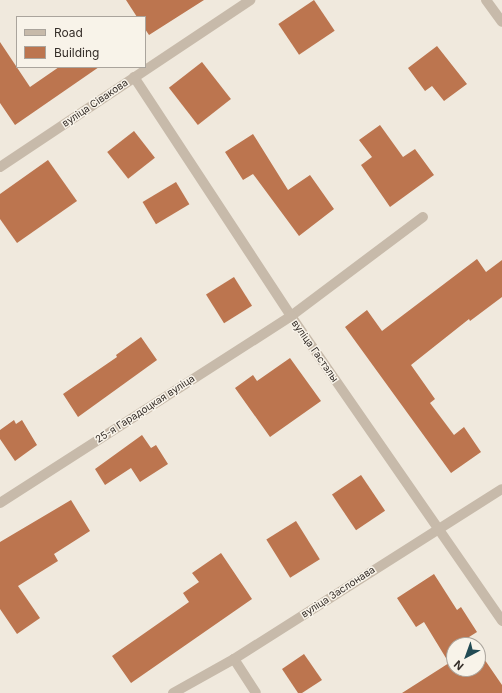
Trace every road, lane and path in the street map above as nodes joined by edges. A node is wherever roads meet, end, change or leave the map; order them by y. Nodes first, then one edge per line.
1 (250, 0) edge
2 (486, 0) edge
3 (502, 22) edge
4 (134, 77) junction
5 (0, 167) edge
6 (423, 217) dead end
7 (291, 316) junction
8 (502, 489) edge
9 (0, 503) edge
10 (438, 528) junction
11 (502, 621) edge
12 (234, 659) junction
13 (173, 693) edge
14 (256, 693) edge

1 - 4 street, вуліца Сівакова
2 - 3 street
4 - 5 street, вуліца Сівакова
4 - 7 street, вуліца Гастэлы
6 - 7 street, 25-я Гарадоцкая вуліца
7 - 9 street, 25-я Гарадоцкая вуліца
7 - 10 street, вуліца Гастэлы
8 - 10 street, вуліца Заслонава
10 - 11 street, вуліца Гастэлы
10 - 12 street, вуліца Заслонава
12 - 13 street, вуліца Заслонава
12 - 14 street

